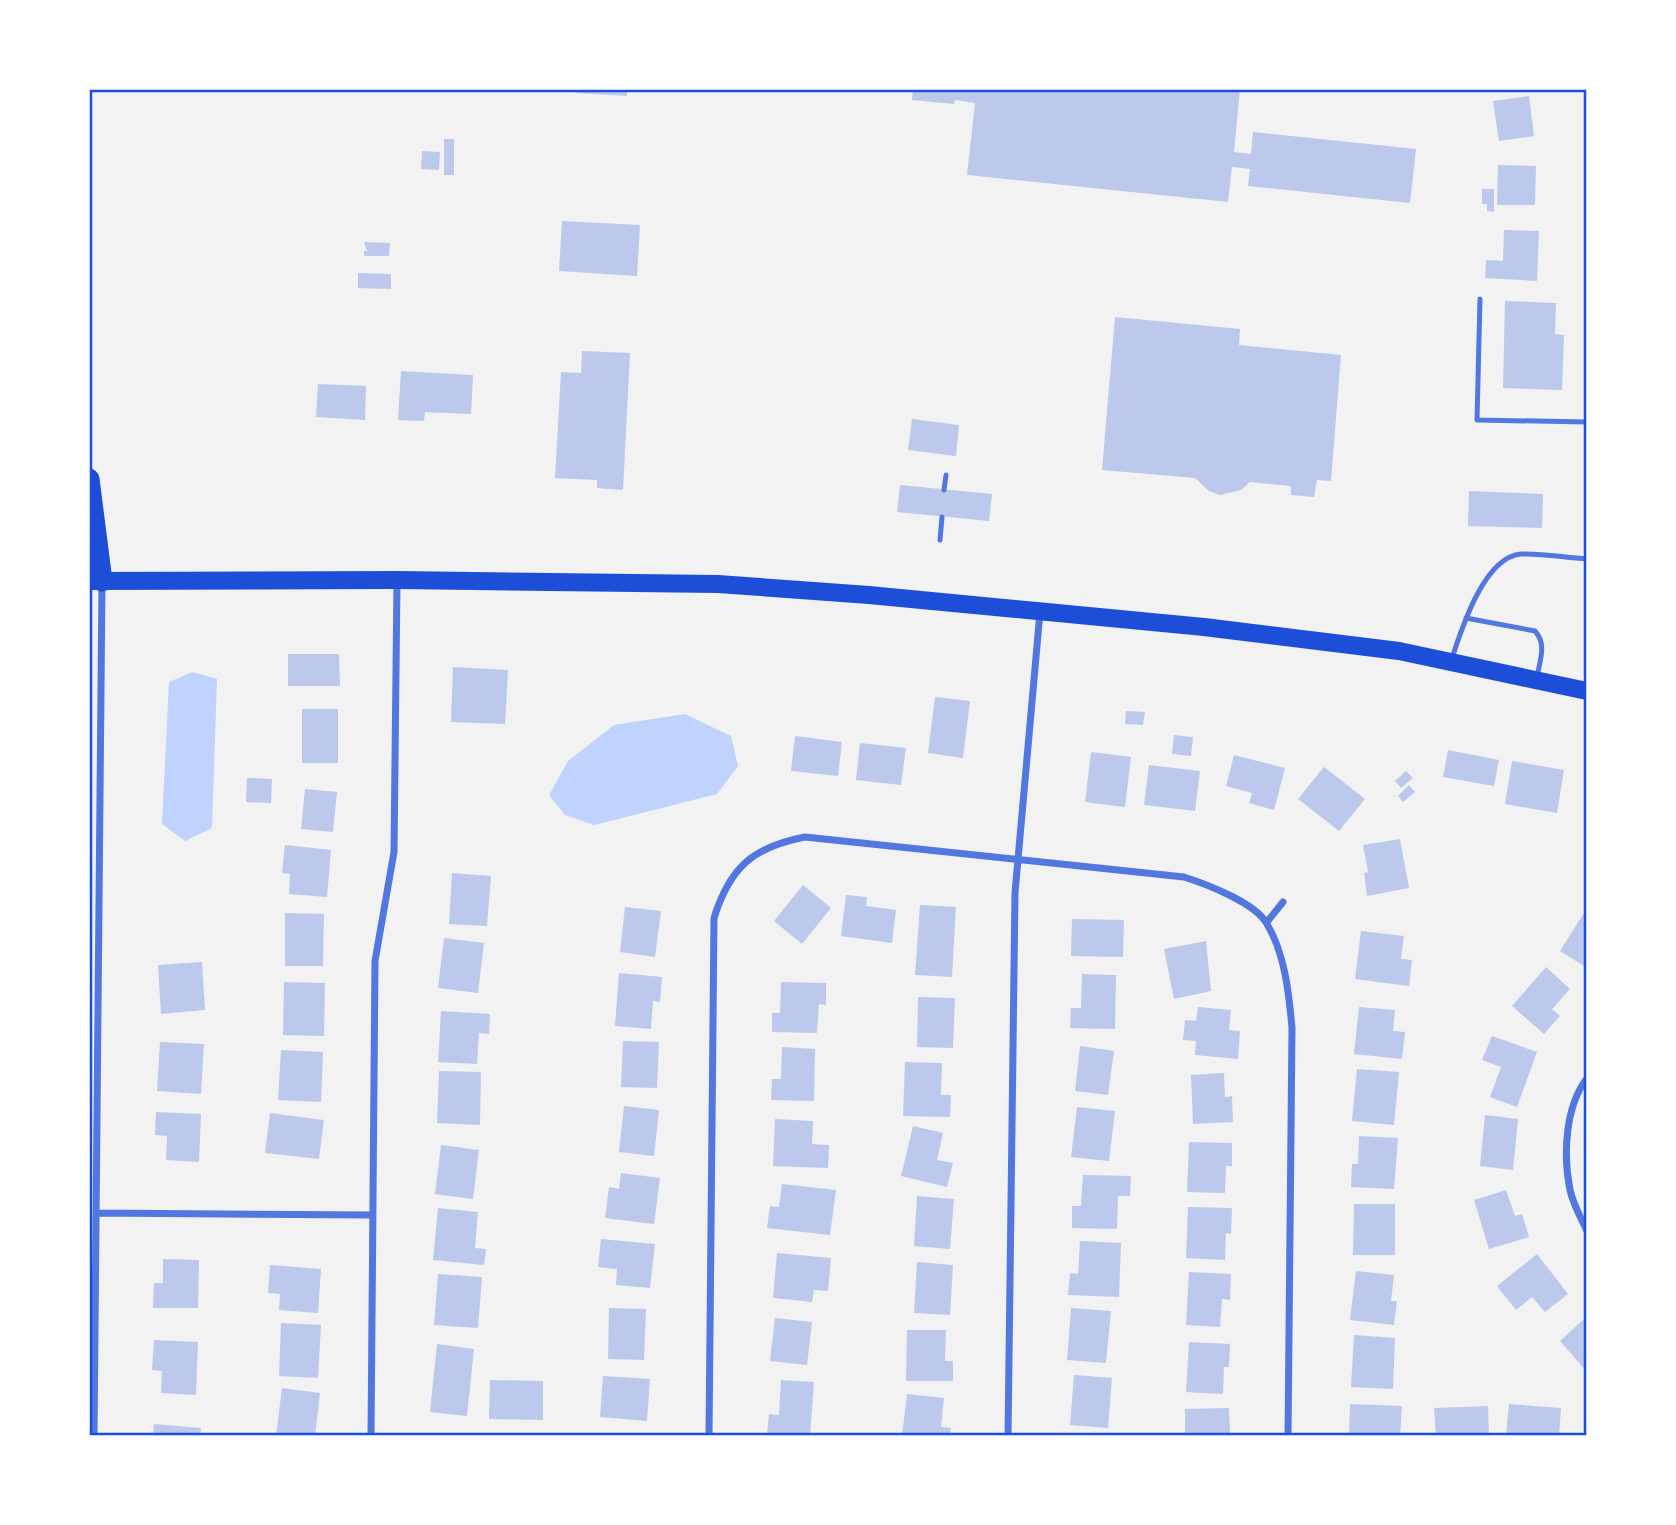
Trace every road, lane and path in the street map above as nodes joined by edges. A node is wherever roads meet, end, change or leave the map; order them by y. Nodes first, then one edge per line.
1 (1480, 299) dead end
2 (1587, 422) edge
3 (946, 475) dead end
4 (89, 479) edge
5 (944, 490) dead end
6 (942, 517) dead end
7 (940, 540) dead end
8 (1587, 559) edge
9 (397, 580) junction
10 (96, 581) edge
11 (1040, 611) junction
12 (1466, 618) junction
13 (1450, 664) junction
14 (1537, 680) junction
15 (1587, 691) edge
16 (1016, 858) junction
17 (1283, 902) dead end
18 (1267, 922) junction
19 (1587, 1078) edge
20 (96, 1213) junction
21 (373, 1215) junction
22 (1587, 1231) edge
23 (93, 1436) edge
24 (371, 1436) edge
25 (709, 1436) edge
26 (1008, 1436) edge
27 (1288, 1436) edge

1 - 2 lane
3 - 5 lane
4 - 10 highway
6 - 7 lane
8 - 12 lane
9 - 10 main road
9 - 11 main road
9 - 21 street
10 - 20 street
11 - 13 main road
11 - 16 street
12 - 13 lane
12 - 14 lane
13 - 14 main road
14 - 15 main road
16 - 18 street
16 - 25 street
16 - 26 street
17 - 18 street
18 - 27 street
19 - 22 street
20 - 21 street
20 - 23 street
21 - 24 street

